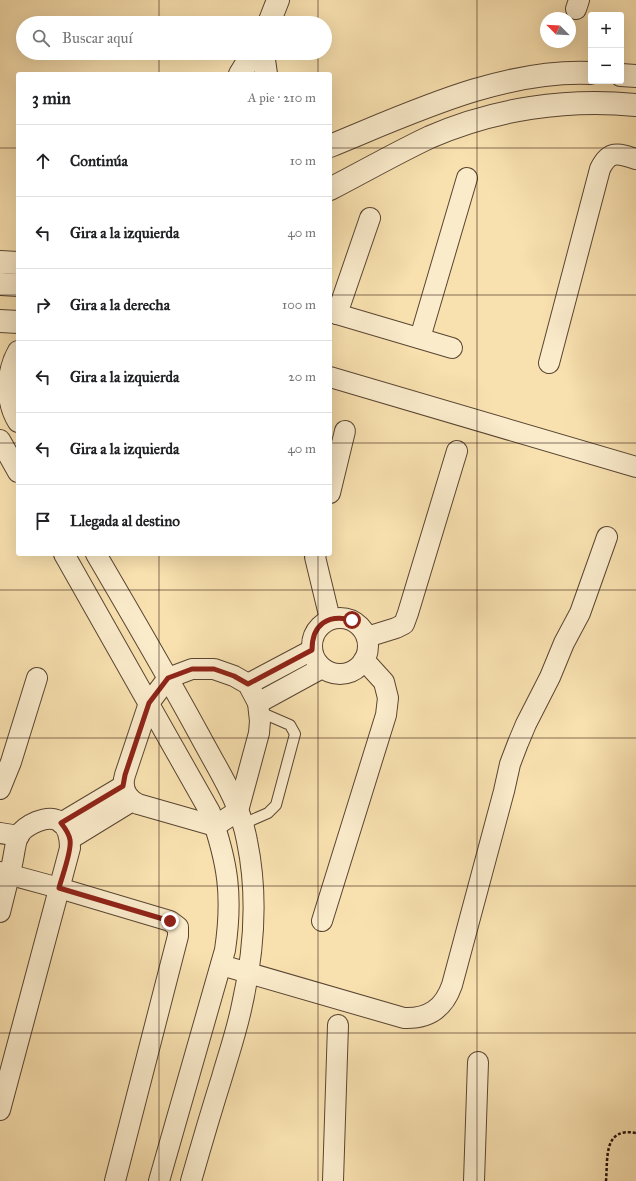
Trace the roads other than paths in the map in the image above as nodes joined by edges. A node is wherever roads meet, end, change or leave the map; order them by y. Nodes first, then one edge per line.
1 (278, 0) edge
2 (272, 16) edge
3 (249, 60) edge
4 (264, 60) edge
5 (241, 72) edge
6 (266, 72) edge
7 (588, 74) edge
8 (624, 75) edge
9 (636, 76) edge
10 (636, 105) edge
11 (332, 145) edge
12 (636, 159) edge
13 (467, 178) dead end
14 (332, 188) edge
15 (370, 218) dead end
16 (0, 262) edge
17 (16, 263) edge
18 (0, 284) edge
19 (16, 285) edge
20 (333, 313) edge
21 (0, 321) edge
22 (16, 322) edge
23 (420, 338) junction
24 (452, 348) dead end
25 (16, 356) edge
26 (549, 363) dead end
27 (332, 378) edge
28 (4, 393) edge
29 (16, 418) edge
30 (345, 431) dead end
31 (0, 440) edge
32 (457, 451) dead end
33 (636, 467) edge
34 (16, 468) edge
35 (332, 485) edge
36 (607, 537) dead end
37 (65, 556) edge
38 (97, 556) edge
39 (311, 556) edge
40 (330, 619) junction
41 (367, 637) junction
42 (312, 650) junction
43 (364, 660) junction
44 (322, 668) junction
45 (37, 678) dead end
46 (168, 678) junction
47 (248, 684) junction
48 (149, 703) junction
49 (259, 707) junction
50 (0, 789) edge
51 (128, 794) junction
52 (241, 817) junction
53 (215, 826) junction
54 (66, 831) junction
55 (9, 835) edge
56 (5, 874) edge
57 (59, 888) junction
58 (0, 912) edge
59 (322, 922) dead end
60 (221, 965) junction
61 (249, 972) junction
62 (338, 1024) dead end
63 (478, 1062) dead end
64 (0, 1110) edge
65 (115, 1181) edge
66 (159, 1181) edge
67 (191, 1181) edge
68 (334, 1181) edge
69 (474, 1181) edge

1 - 2 street
3 - 5 street
4 - 6 street
7 - 11 street
8 - 9 street
10 - 14 street
12 - 26 street
13 - 23 street
15 - 20 street
16 - 17 street
18 - 19 street
20 - 23 street
21 - 22 street
23 - 24 street
25 - 28 street
27 - 33 street
28 - 29 street
30 - 35 street
31 - 34 street
32 - 41 street
36 - 61 street
37 - 48 street
38 - 46 street
39 - 40 street
40 - 41 street
40 - 42 street
41 - 43 street
42 - 44 street
42 - 47 street
43 - 44 street
43 - 59 street
44 - 49 street
45 - 50 street
46 - 47 street
46 - 48 street
46 - 52 street
47 - 49 street
48 - 51 street
48 - 53 street
49 - 52 street
49 - 52 lane
51 - 53 street
51 - 54 street
52 - 53 street
52 - 61 street
53 - 60 street
54 - 55 street
54 - 57 street
55 - 56 street
56 - 57 street
56 - 58 street
57 - 64 street
57 - 65 street
60 - 61 street
60 - 66 street
61 - 67 street
62 - 68 street
63 - 69 street

